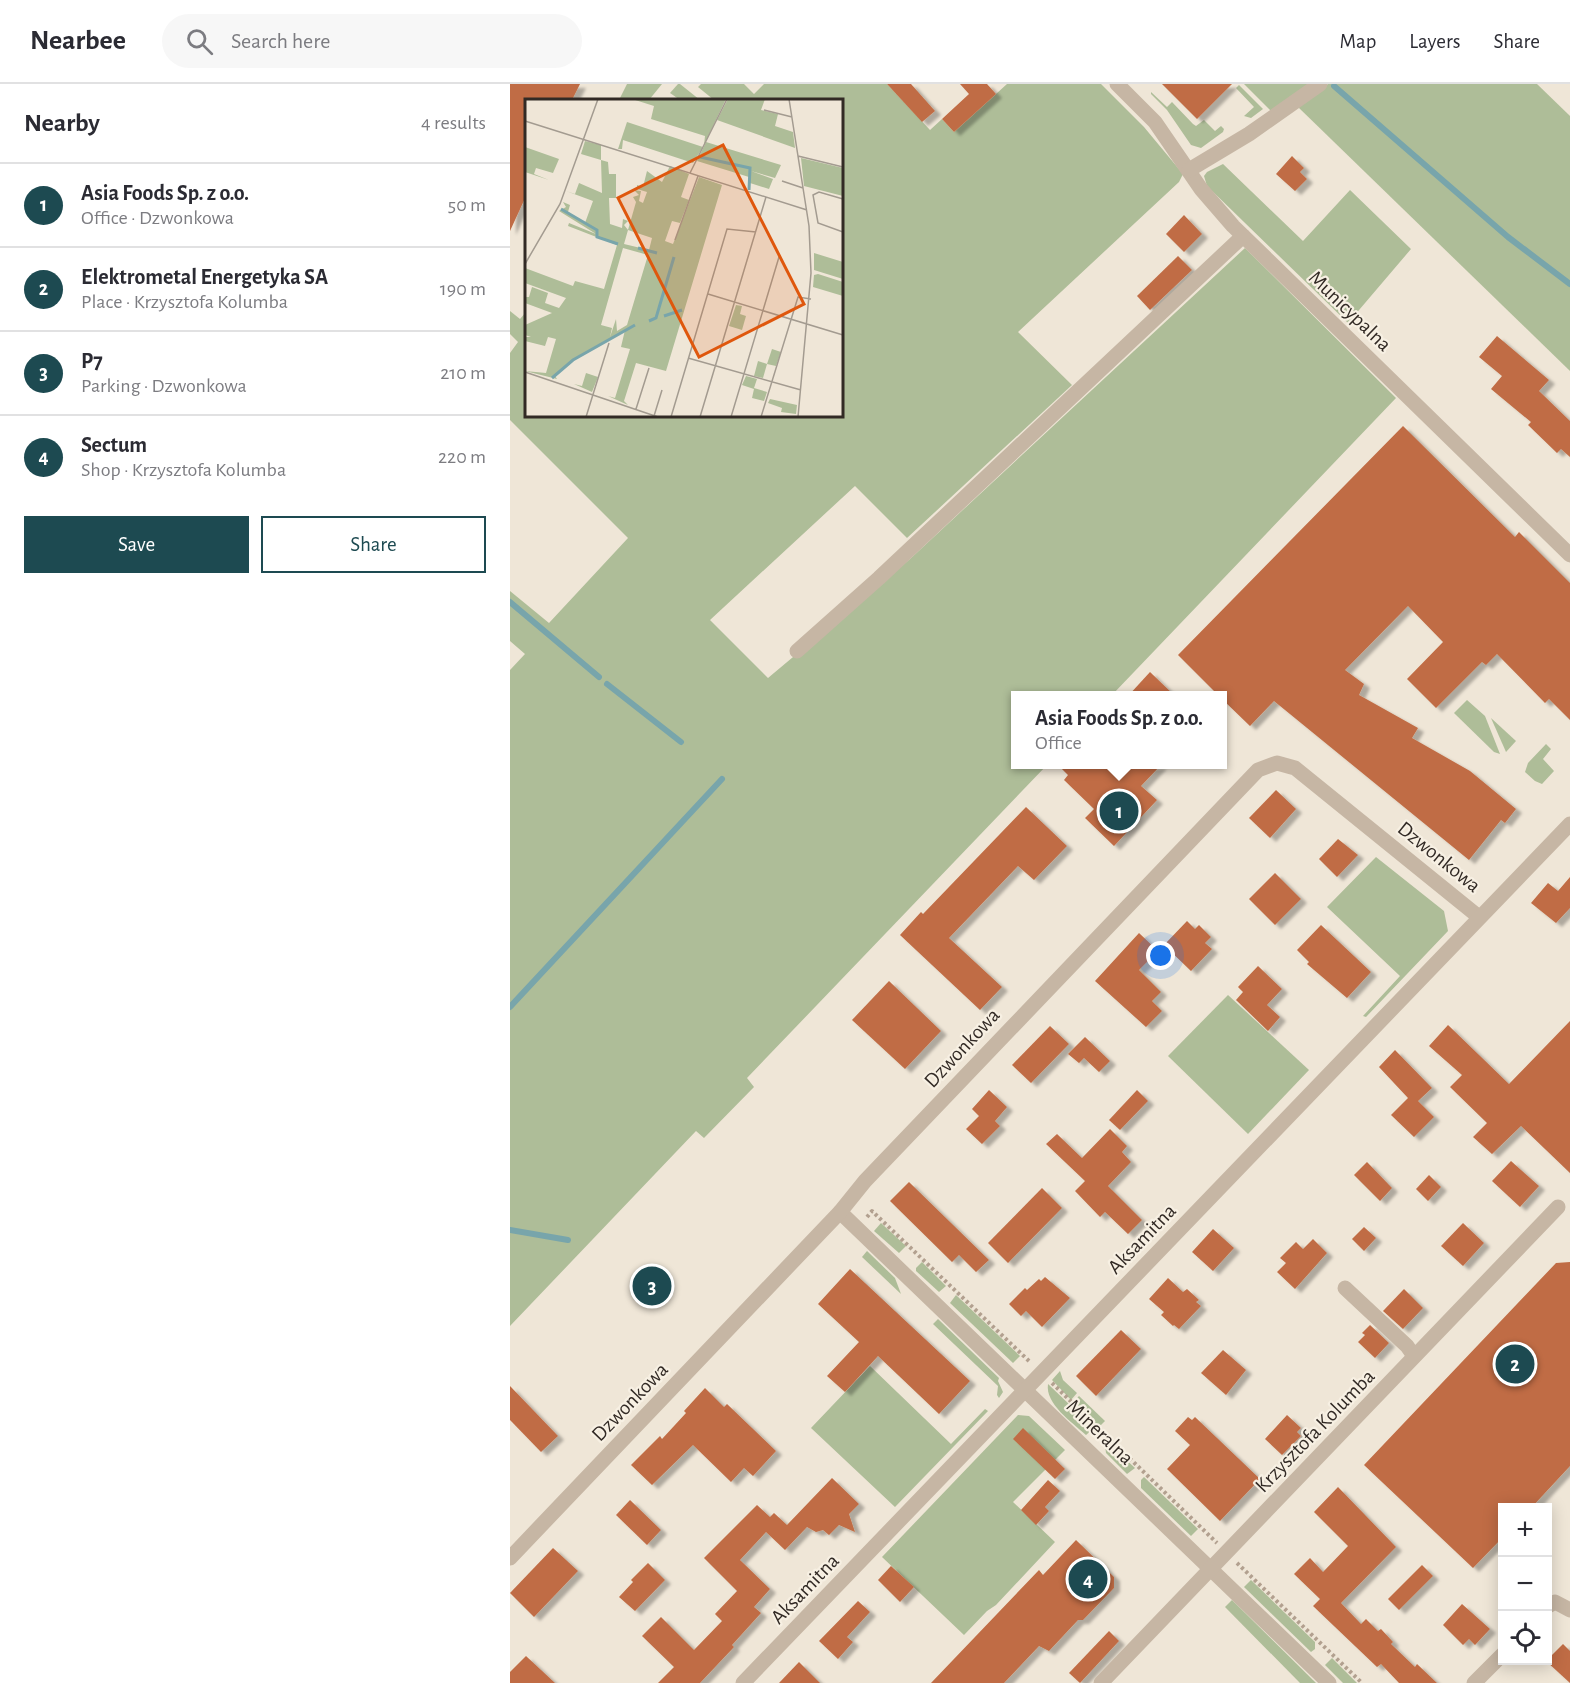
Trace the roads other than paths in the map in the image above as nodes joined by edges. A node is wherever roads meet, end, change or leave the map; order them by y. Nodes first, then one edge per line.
1 (1118, 84) edge
2 (1320, 84) edge
3 (1189, 170) junction
4 (1243, 236) junction
5 (1570, 555) edge
6 (797, 651) dead end
7 (1570, 824) edge
8 (1479, 916) junction
9 (1558, 1206) dead end
10 (840, 1212) junction
11 (1345, 1288) dead end
12 (1414, 1356) junction
13 (1026, 1389) junction
14 (510, 1558) edge
15 (1211, 1568) junction
16 (1552, 1603) edge
17 (1570, 1610) edge
18 (1498, 1659) edge
19 (743, 1683) edge
20 (1101, 1683) edge
21 (1329, 1683) edge
22 (1474, 1683) edge

1 - 3 street, Municypalna
2 - 3 street
3 - 4 street, Municypalna
4 - 5 street, Municypalna
4 - 6 street
7 - 8 street, Aksamitna
8 - 10 street, Dzwonkowa
8 - 13 street, Aksamitna
9 - 12 street, Krzysztofa Kolumba
10 - 13 street, Mineralna
10 - 14 street, Dzwonkowa
11 - 12 street
12 - 15 street, Krzysztofa Kolumba
13 - 15 street, Mineralna
13 - 19 street, Aksamitna
15 - 20 street, Krzysztofa Kolumba
15 - 21 street, Mineralna
16 - 17 street
18 - 22 street

